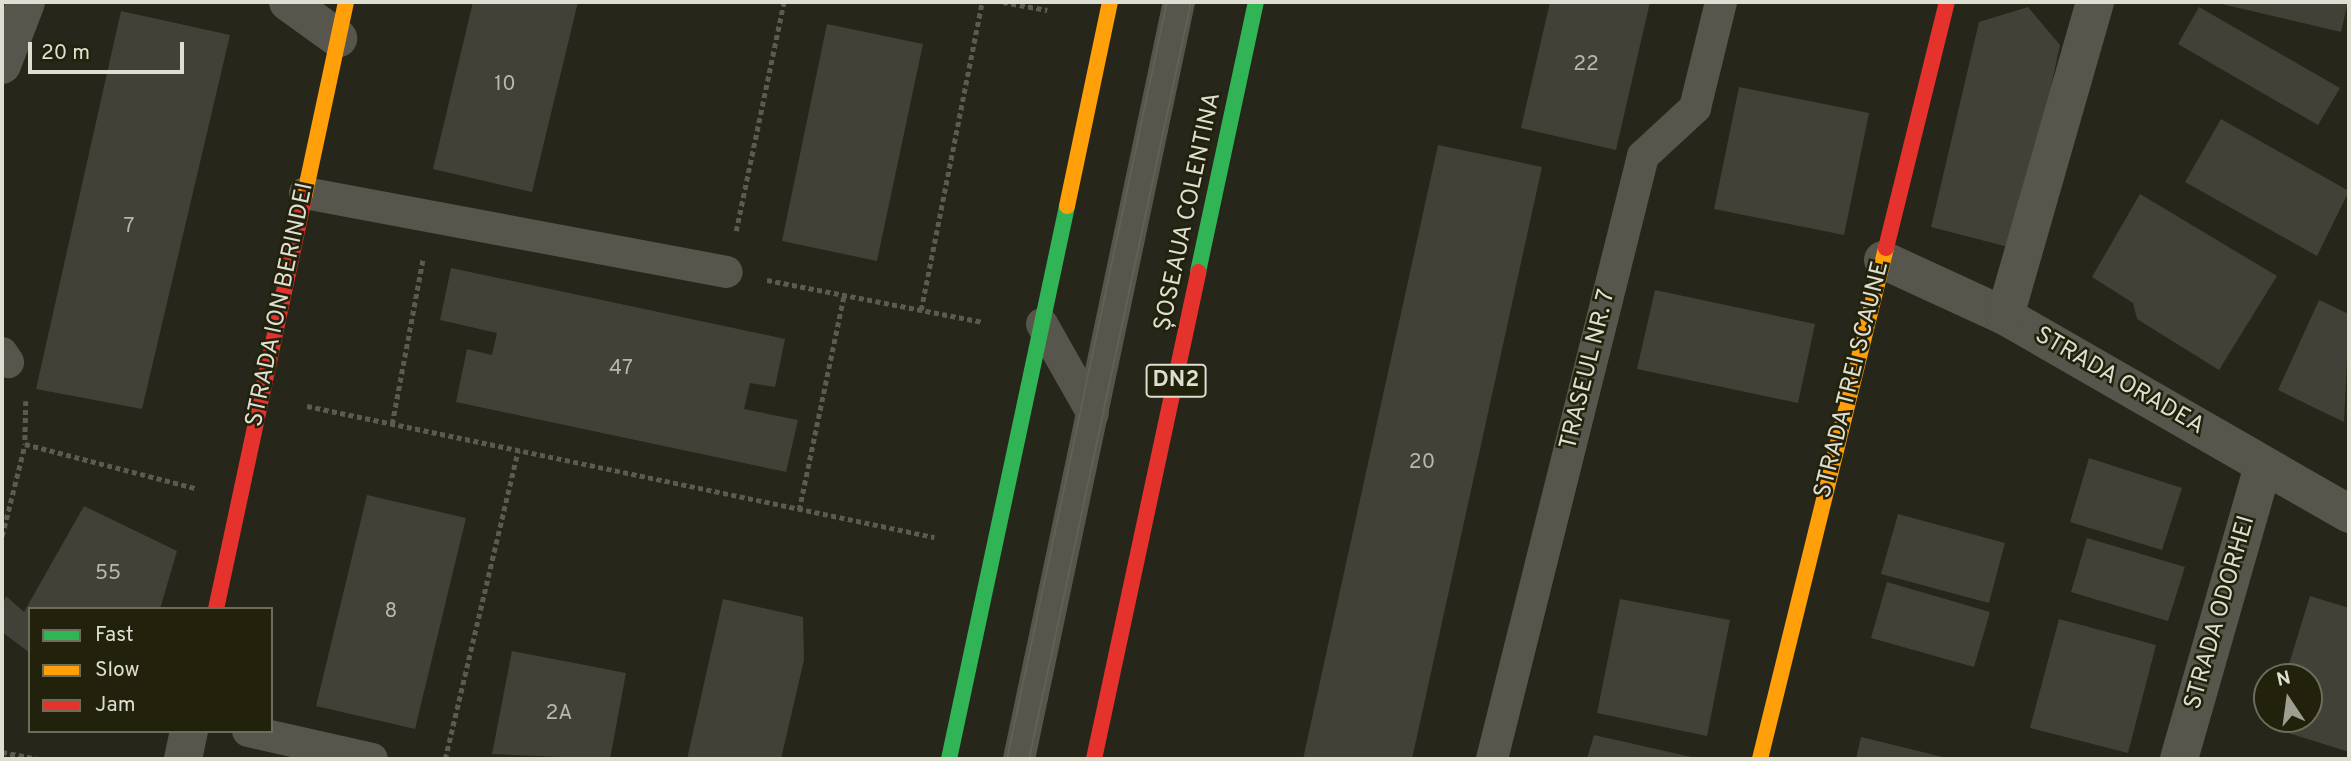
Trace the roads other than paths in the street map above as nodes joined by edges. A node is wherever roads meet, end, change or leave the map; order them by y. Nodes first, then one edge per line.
1 (26, 2) edge
2 (288, 2) edge
3 (1110, 2) edge
4 (1179, 2) edge
5 (1256, 2) edge
6 (1721, 2) edge
7 (1947, 2) edge
8 (2095, 2) edge
9 (342, 20) edge
10 (2, 65) edge
11 (305, 193) junction
12 (1883, 260) junction
13 (727, 272) road end
14 (2005, 316) junction
15 (1042, 324) junction
16 (1093, 414) junction
17 (2263, 466) junction
18 (2349, 514) edge
19 (216, 607) edge
20 (189, 733) edge
21 (257, 733) edge
22 (183, 759) edge
23 (372, 759) edge
24 (949, 759) edge
25 (1019, 759) edge
26 (1094, 759) edge
27 (1492, 759) edge
28 (1760, 759) edge
29 (2179, 759) edge

1 - 10 street
2 - 9 street
3 - 15 main road
4 - 16 lane
5 - 26 main road, ȘOSEAUA COLENTINA / DN2
6 - 27 lane, TRASEUL NR. 7
7 - 12 main road, STRADA TREI SCAUNE
8 - 14 street
9 - 11 main road, STRADA ION BERINDEI
11 - 13 lane
11 - 19 main road, STRADA ION BERINDEI
12 - 14 street, STRADA ORADEA
12 - 28 main road, STRADA TREI SCAUNE
14 - 17 street, STRADA ORADEA
15 - 16 lane
15 - 24 main road
16 - 25 lane
17 - 18 street, STRADA ORADEA
17 - 29 street, STRADA ODORHEI
20 - 22 street
21 - 23 lane

